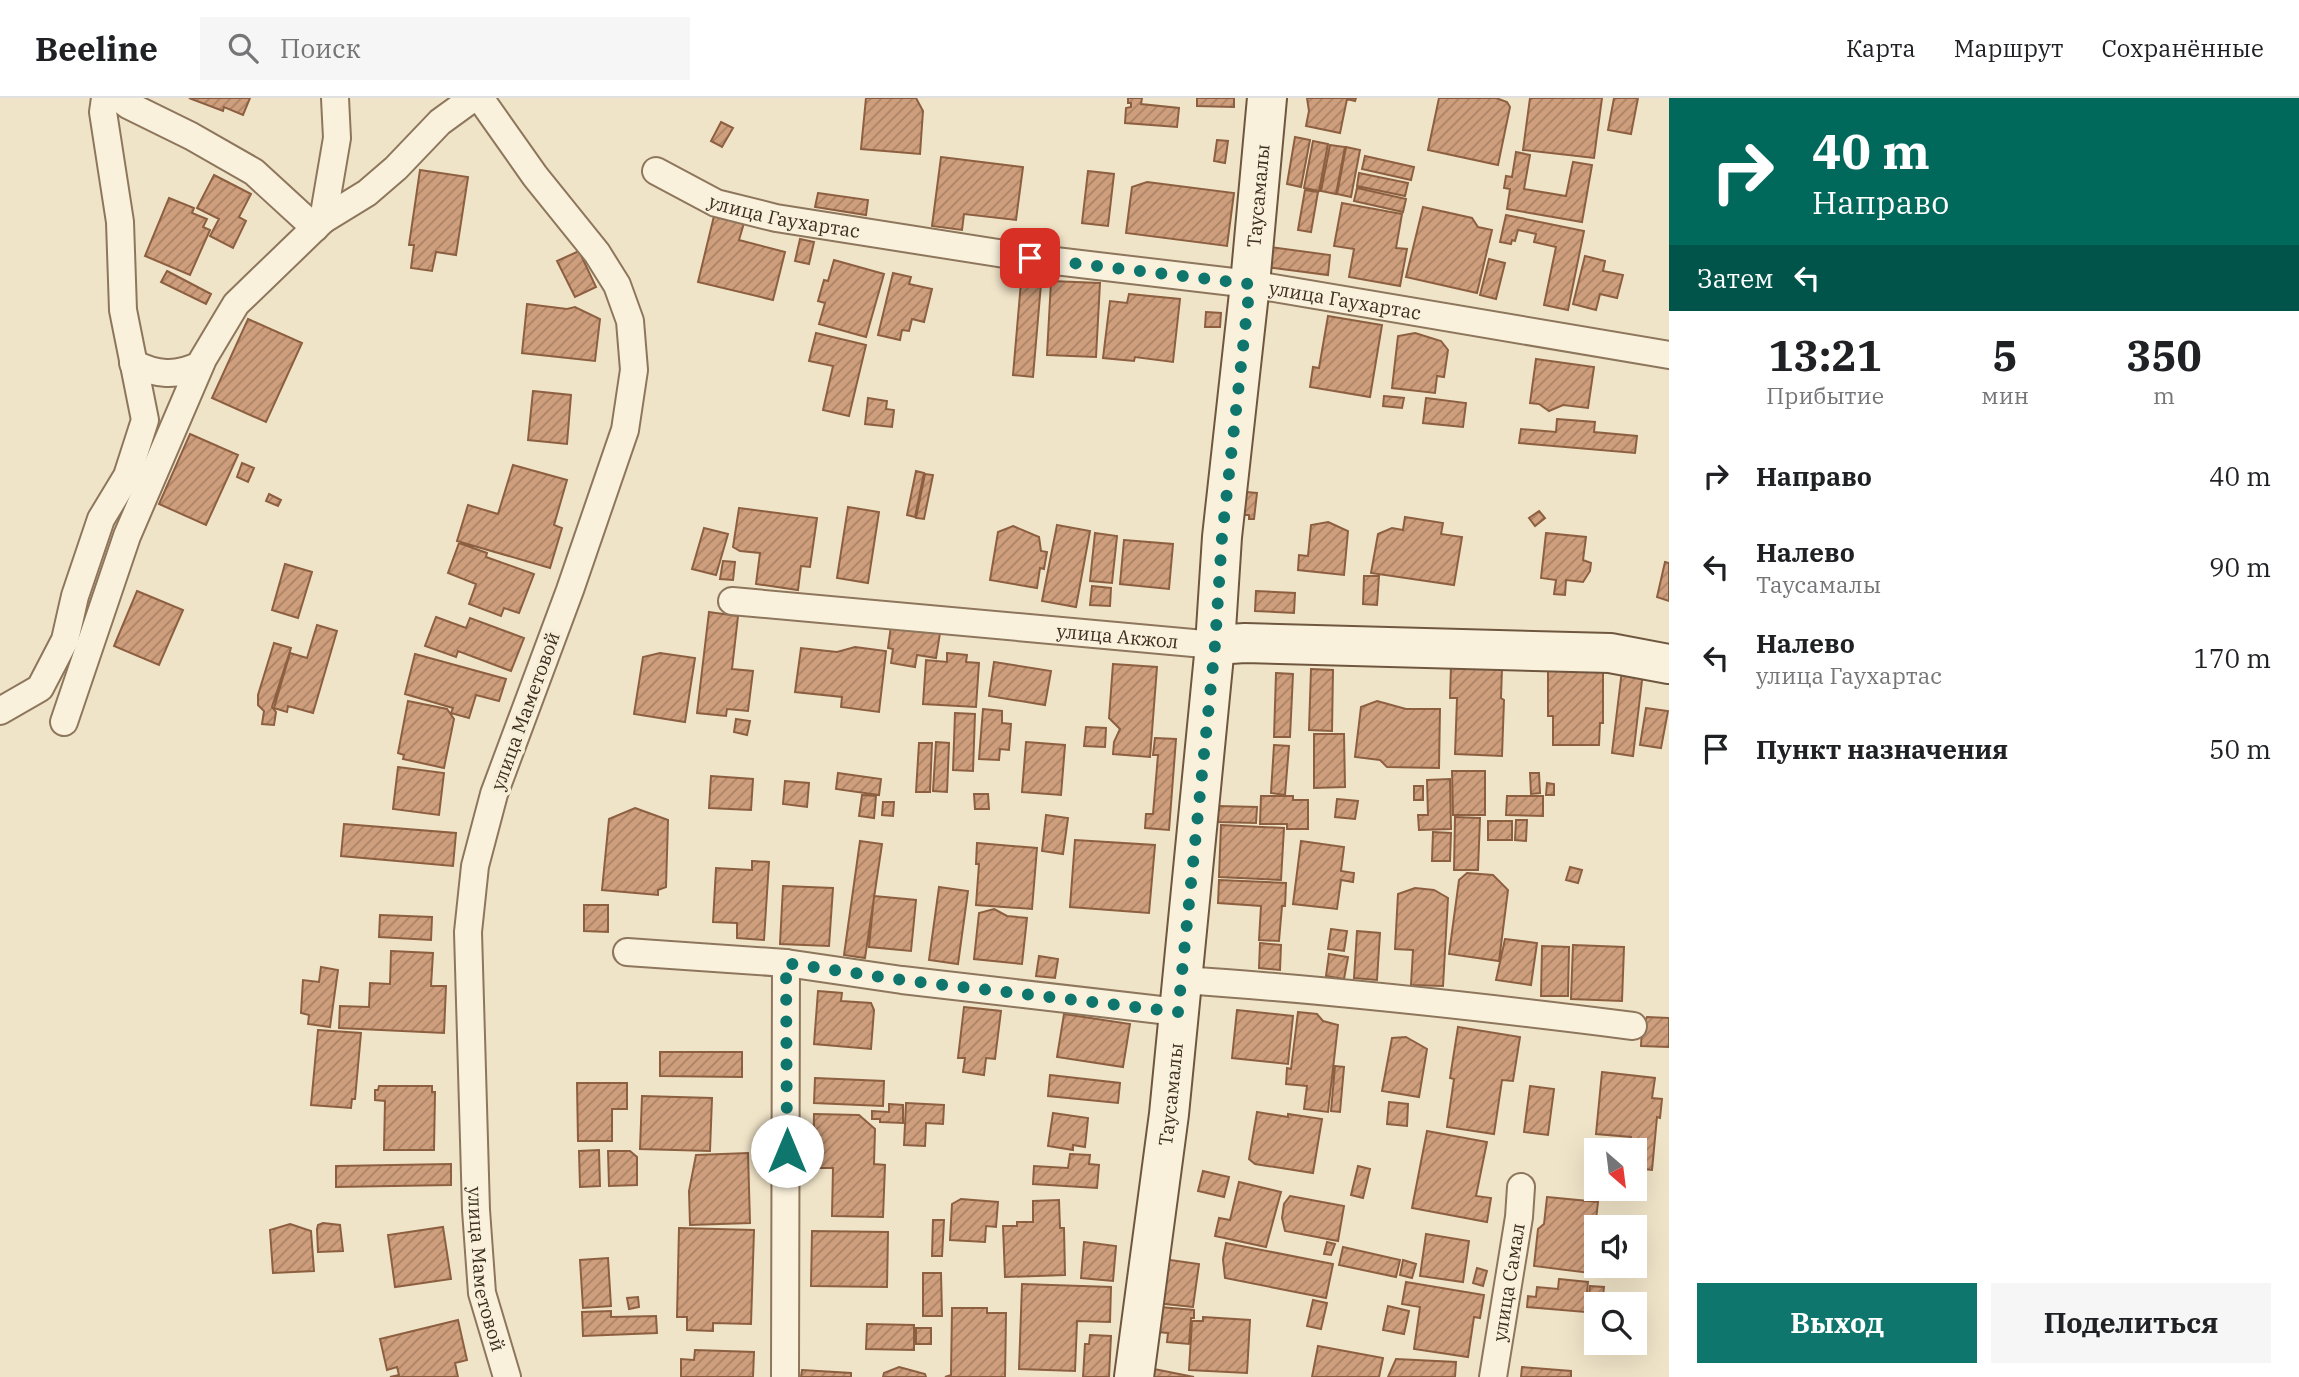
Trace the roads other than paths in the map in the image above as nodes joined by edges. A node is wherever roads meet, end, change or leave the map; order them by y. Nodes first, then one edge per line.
1 (105, 98) edge
2 (119, 98) edge
3 (335, 98) edge
4 (473, 98) edge
5 (480, 98) edge
6 (1267, 98) edge
7 (656, 172) dead end
8 (319, 224) junction
9 (1250, 284) junction
10 (1669, 355) edge
11 (133, 363) junction
12 (200, 365) junction
13 (732, 601) dead end
14 (1215, 645) junction
15 (1669, 664) edge
16 (0, 711) edge
17 (64, 722) dead end
18 (627, 952) dead end
19 (786, 963) junction
20 (1180, 996) junction
21 (1633, 1026) dead end
22 (1521, 1187) dead end
23 (507, 1377) edge
24 (785, 1377) edge
25 (1134, 1377) edge
26 (1493, 1377) edge

1 - 11 street
2 - 8 street
3 - 8 street
4 - 8 street
5 - 23 street, улица Маметовой
6 - 9 street, Таусамалы
7 - 9 street, улица Гаухартас
8 - 12 street
9 - 10 street, улица Гаухартас
9 - 14 street, Таусамалы
11 - 12 street
11 - 16 street
12 - 17 street
13 - 14 street, улица Акжол
14 - 15 street, улица Акжол
14 - 20 street, Таусамалы
18 - 19 street
19 - 20 street
19 - 24 street
20 - 21 street
20 - 25 street, Таусамалы
22 - 26 street, улица Самал

